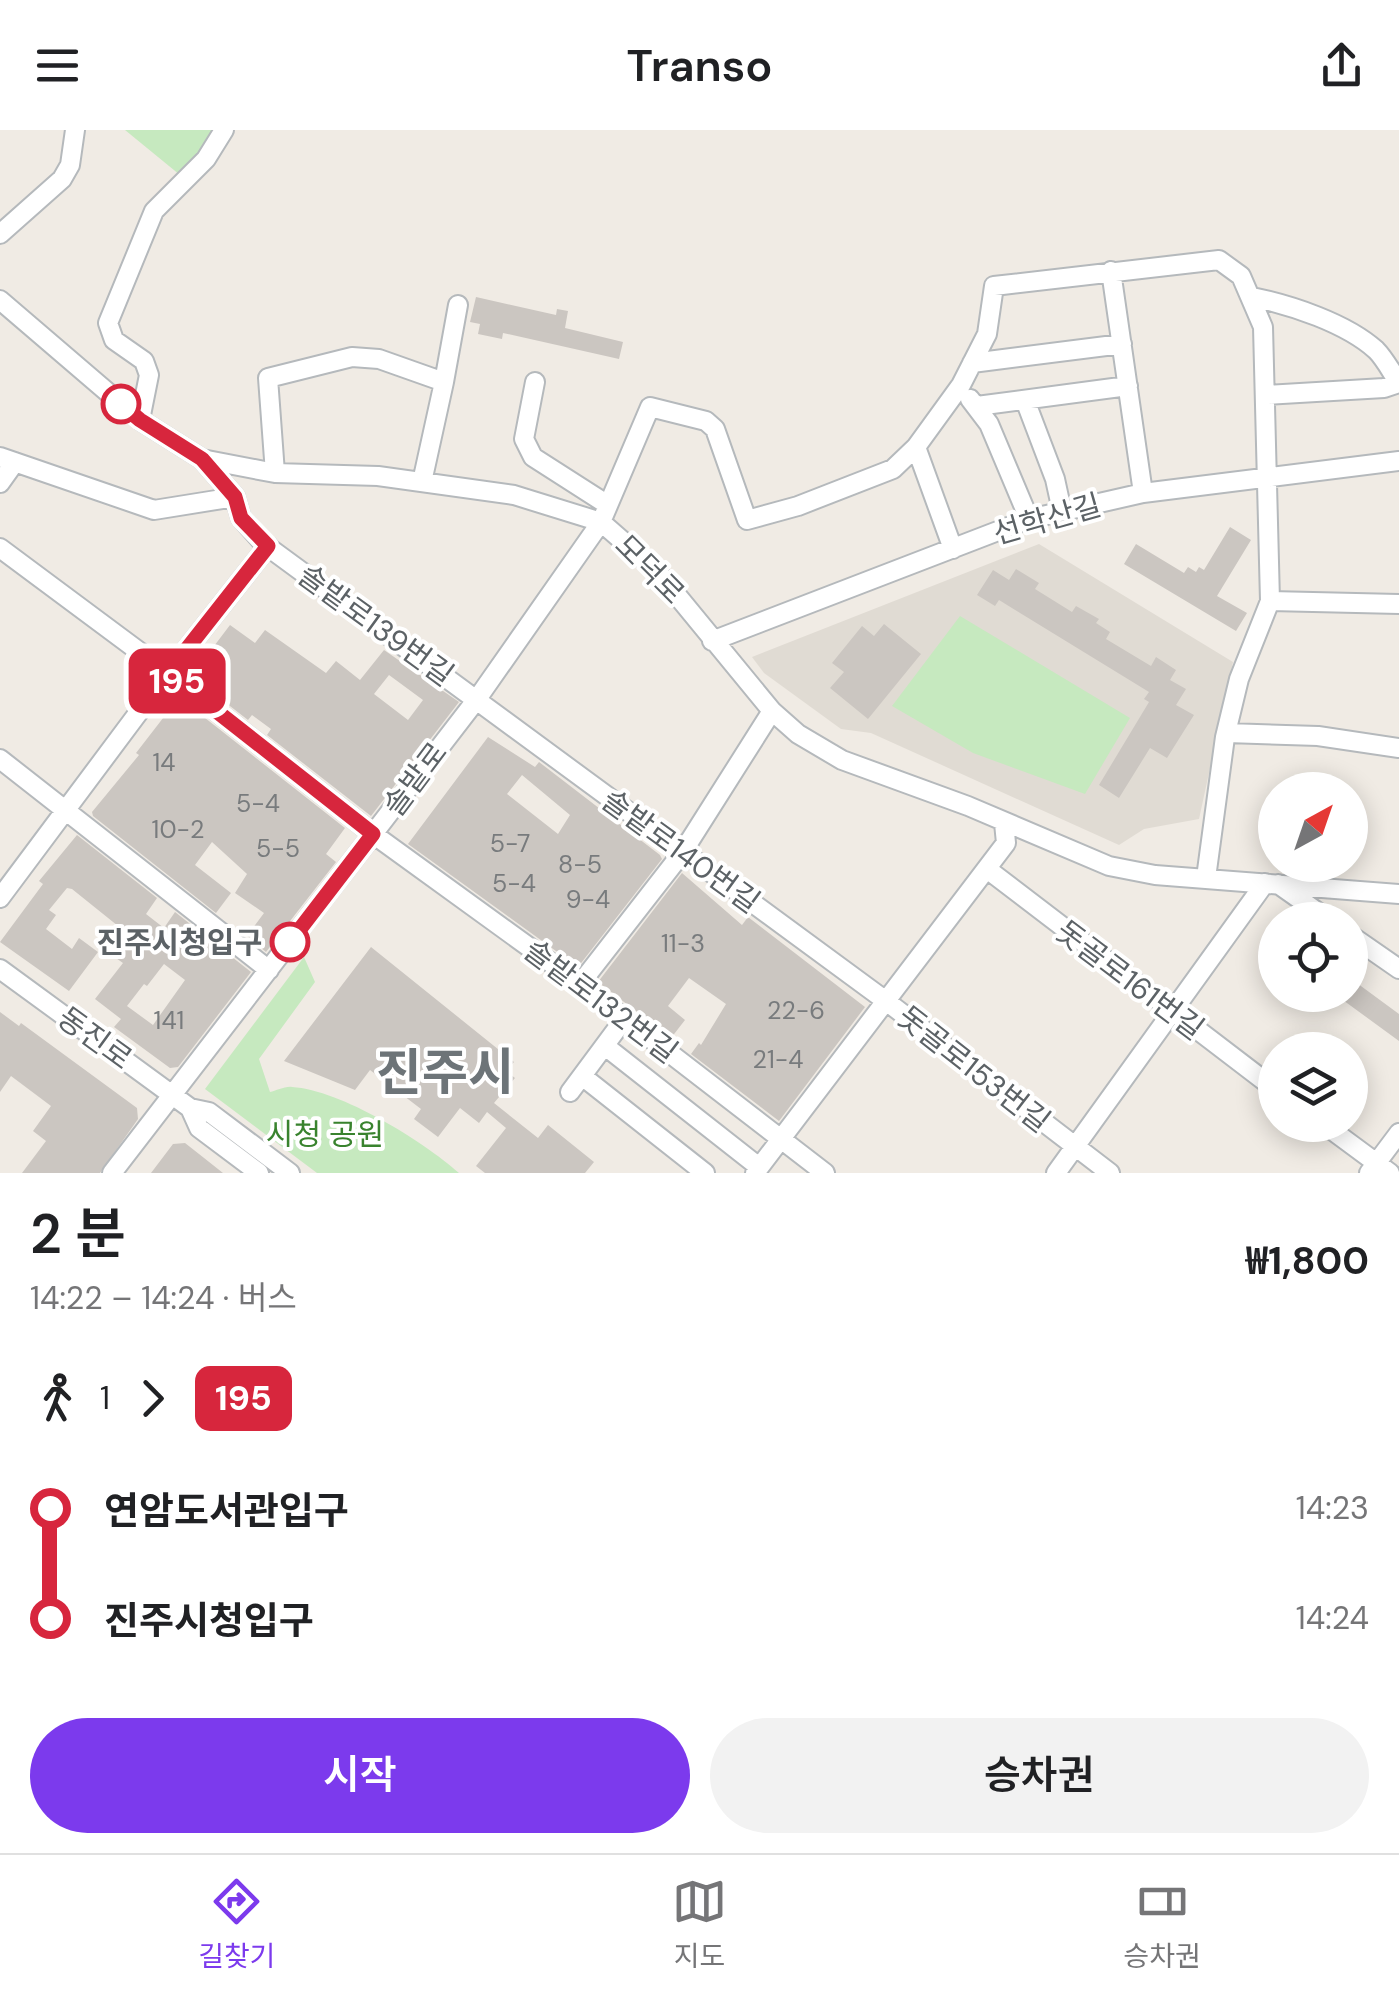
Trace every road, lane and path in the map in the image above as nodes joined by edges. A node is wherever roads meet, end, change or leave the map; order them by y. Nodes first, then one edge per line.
1 (75, 130) edge
2 (224, 130) edge
3 (0, 234) edge
4 (1112, 271) junction
5 (1252, 296) junction
6 (0, 300) edge
7 (458, 305) dead end
8 (1122, 344) junction
9 (972, 364) junction
10 (444, 382) junction
11 (535, 382) dead end
12 (1399, 383) edge
13 (1128, 386) junction
14 (958, 388) junction
15 (1265, 395) junction
16 (1025, 400) junction
17 (977, 406) junction
18 (140, 420) junction
19 (916, 447) junction
20 (202, 459) junction
21 (8, 460) edge
22 (1399, 460) edge
23 (275, 473) junction
24 (1268, 476) junction
25 (422, 482) junction
26 (0, 483) edge
27 (1143, 493) junction
28 (235, 497) junction
29 (1062, 511) junction
30 (604, 513) junction
31 (1029, 519) junction
32 (268, 546) junction
33 (0, 548) edge
34 (953, 549) junction
35 (1270, 601) junction
36 (1399, 604) edge
37 (712, 641) junction
38 (168, 673) junction
39 (477, 699) junction
40 (772, 711) junction
41 (1227, 733) junction
42 (1390, 747) edge
43 (0, 759) edge
44 (66, 810) junction
45 (1004, 823) junction
46 (373, 834) junction
47 (682, 852) junction
48 (986, 869) junction
49 (1206, 878) junction
50 (1272, 883) junction
51 (1399, 894) edge
52 (0, 898) edge
53 (1301, 902) edge
54 (1368, 948) edge
55 (0, 969) edge
56 (269, 970) junction
57 (1399, 970) edge
58 (580, 984) junction
59 (886, 1000) junction
60 (1172, 1013) junction
61 (625, 1018) junction
62 (605, 1046) junction
63 (582, 1076) junction
64 (1258, 1076) edge
65 (570, 1092) dead end
66 (174, 1096) junction
67 (190, 1108) junction
68 (1399, 1133) edge
69 (781, 1140) junction
70 (1345, 1142) edge
71 (1076, 1146) junction
72 (757, 1170) edge
73 (1378, 1170) edge
74 (112, 1173) edge
75 (260, 1173) edge
76 (290, 1173) edge
77 (705, 1173) edge
78 (826, 1173) edge
79 (1056, 1173) edge
80 (1110, 1173) edge

1 - 3 street
2 - 18 street
4 - 5 street
4 - 8 street
4 - 9 street
5 - 12 street
5 - 15 street
6 - 18 street, 모덕로
7 - 10 street
8 - 9 street
8 - 13 street
9 - 14 street
10 - 23 street
10 - 25 street
11 - 30 street
12 - 15 street
13 - 16 street
13 - 27 street
14 - 17 street
14 - 19 street
15 - 24 street
16 - 17 street
16 - 29 street
17 - 31 street
18 - 20 street, 모덕로
19 - 30 street, 솔밭로
19 - 34 street
20 - 23 street, 모덕로
20 - 28 street, 솔밭로139번길
21 - 26 street
21 - 28 street
22 - 24 street, 선학산길
23 - 25 street, 모덕로
24 - 27 street, 선학산길
24 - 35 street
25 - 30 street, 모덕로
27 - 29 street, 선학산길
28 - 32 street, 솔밭로139번길
29 - 31 street, 선학산길
30 - 37 street, 모덕로
30 - 39 street, 솔밭로
31 - 34 street, 선학산길
32 - 38 street
32 - 39 street, 솔밭로139번길
33 - 38 street, 솔밭로132번길
34 - 37 street, 선학산길
35 - 36 street
35 - 41 street
37 - 40 street, 모덕로
38 - 44 street
38 - 46 street, 솔밭로132번길
39 - 46 street, 솔밭로
39 - 47 street, 솔밭로140번길
40 - 45 street, 모덕로
40 - 47 street
41 - 42 street
41 - 49 street
43 - 44 street
44 - 52 street
44 - 56 street
45 - 48 street
45 - 49 street, 모덕로
46 - 56 street, 솔밭로
46 - 58 street, 솔밭로132번길
47 - 58 street
47 - 59 street, 솔밭로140번길
48 - 59 street
48 - 60 street, 돗골로161번길
49 - 50 street, 모덕로
50 - 51 street, 모덕로
50 - 53 street
50 - 60 street
54 - 57 street
55 - 66 street, 동진로
56 - 66 street, 솔밭로
58 - 61 street, 솔밭로132번길
59 - 69 street
59 - 71 street, 돗골로153번길
60 - 64 street, 돗골로161번길
60 - 71 street
61 - 62 street
61 - 69 street, 솔밭로132번길
62 - 63 street
62 - 72 street
63 - 65 street
63 - 77 street
66 - 67 street, 동진로
66 - 74 street, 솔밭로
67 - 75 street, 동진로
67 - 76 street, 동진로
68 - 73 street
69 - 72 street
69 - 78 street, 솔밭로132번길
70 - 73 street
71 - 79 street
71 - 80 street, 돗골로153번길

